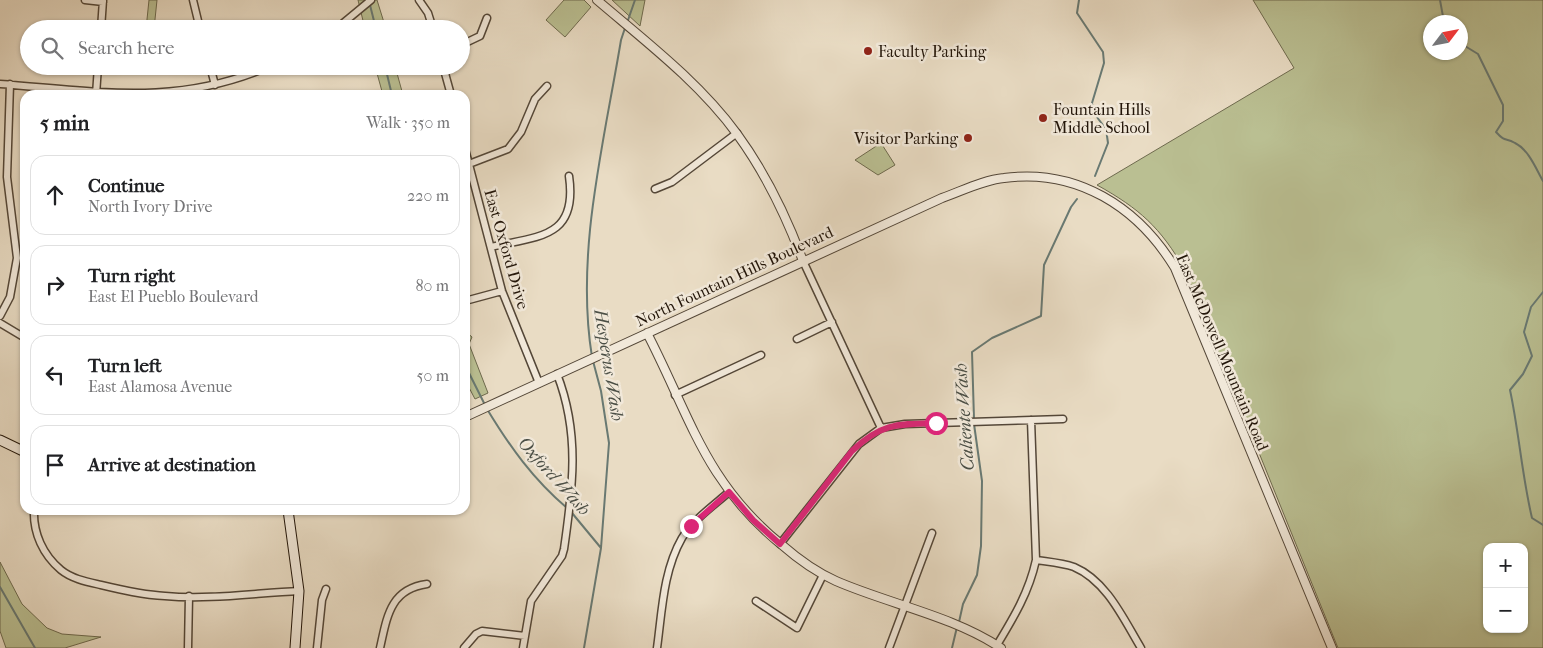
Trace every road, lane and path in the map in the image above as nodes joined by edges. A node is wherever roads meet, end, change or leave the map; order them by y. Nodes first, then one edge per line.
1 (85, 0) edge
2 (193, 0) edge
3 (371, 0) edge
4 (419, 0) edge
5 (597, 0) edge
6 (103, 1) edge
7 (487, 18) dead end
8 (102, 20) edge
9 (198, 20) edge
10 (347, 20) edge
11 (430, 20) edge
12 (470, 41) edge
13 (97, 75) edge
14 (212, 75) edge
15 (249, 75) edge
16 (445, 75) edge
17 (0, 84) edge
18 (10, 84) junction
19 (215, 84) junction
20 (547, 86) dead end
21 (62, 90) edge
22 (96, 90) edge
23 (184, 90) edge
24 (450, 90) edge
25 (736, 133) junction
26 (470, 164) edge
27 (470, 168) edge
28 (569, 176) dead end
29 (655, 189) dead end
30 (934, 201) joint
31 (491, 246) junction
32 (803, 261) junction
33 (502, 291) junction
34 (470, 300) edge
35 (0, 316) edge
36 (832, 322) junction
37 (0, 324) edge
38 (647, 333) junction
39 (20, 335) edge
40 (797, 338) dead end
41 (761, 355) dead end
42 (557, 374) junction
43 (539, 383) junction
44 (675, 395) junction
45 (470, 415) edge
46 (1063, 418) dead end
47 (1031, 420) junction
48 (881, 428) junction
49 (0, 440) edge
50 (20, 450) edge
51 (729, 492) junction
52 (34, 515) edge
53 (289, 515) edge
54 (932, 534) dead end
55 (780, 544) junction
56 (1036, 560) junction
57 (823, 575) junction
58 (427, 584) dead end
59 (326, 589) dead end
60 (299, 591) junction
61 (190, 596) junction
62 (756, 601) dead end
63 (903, 607) junction
64 (525, 636) junction
65 (999, 646) edge
66 (188, 648) edge
67 (295, 648) edge
68 (317, 648) edge
69 (380, 648) edge
70 (464, 648) edge
71 (523, 648) edge
72 (657, 648) edge
73 (889, 648) edge
74 (1141, 648) edge
75 (1332, 648) edge

1 - 6 street
2 - 9 street
3 - 10 street
4 - 11 street
5 - 25 street
6 - 8 street
7 - 12 street
13 - 22 street
14 - 19 street
15 - 19 street
16 - 24 street
17 - 18 street
18 - 21 street
18 - 35 street
19 - 23 street
20 - 26 street
25 - 29 street
25 - 32 street
27 - 31 street, East Oxford Drive
28 - 31 street
30 - 32 street, North Fountain Hills Boulevard
30 - 75 street, East McDowell Mountain Road
31 - 33 street, East Oxford Drive
32 - 36 street
32 - 38 street, North Fountain Hills Boulevard
33 - 34 street
33 - 43 street, East Oxford Drive
36 - 40 street
36 - 48 street
37 - 39 street
38 - 42 street, North Fountain Hills Boulevard
38 - 44 street
41 - 44 street
42 - 43 street, North Fountain Hills Boulevard
42 - 64 street
43 - 45 street, North Fountain Hills Boulevard
44 - 51 street
46 - 47 street
47 - 48 street
47 - 56 street
48 - 55 street
49 - 50 main road
51 - 55 street
51 - 72 street
52 - 61 street
53 - 60 main road
54 - 63 street
55 - 57 street
56 - 65 street
56 - 74 street
57 - 62 street
57 - 63 street
58 - 69 street
59 - 68 street
60 - 61 street
60 - 67 main road
61 - 66 street
63 - 65 street
63 - 73 street
64 - 70 street
64 - 71 street

